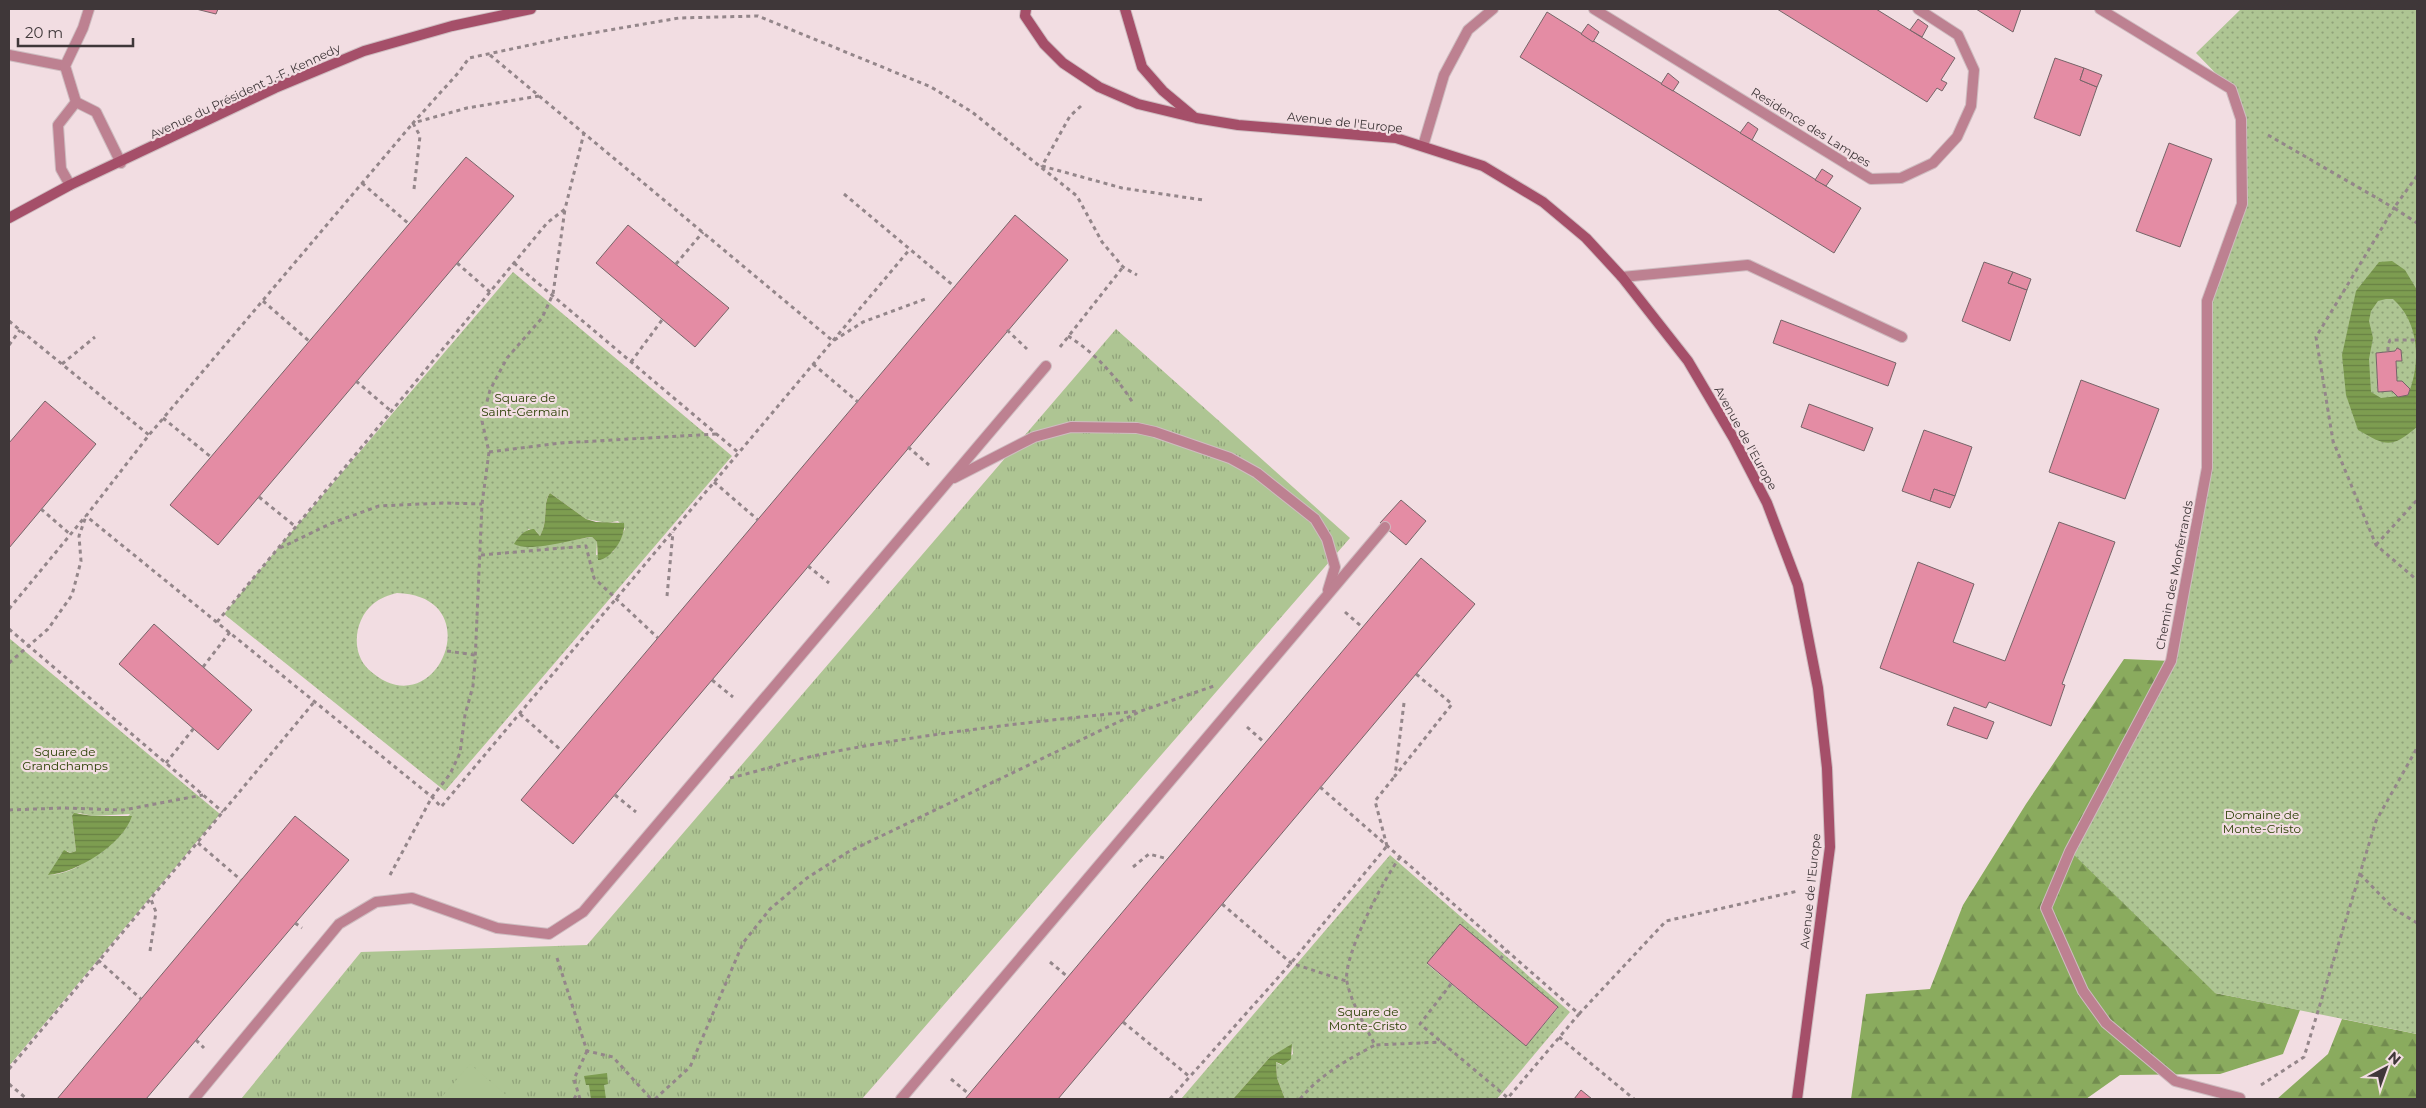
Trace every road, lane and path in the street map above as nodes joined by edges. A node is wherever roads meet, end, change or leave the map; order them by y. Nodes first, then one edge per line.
1 (89, 9) edge
2 (531, 9) edge
3 (1026, 9) edge
4 (1125, 9) edge
5 (1492, 9) edge
6 (1594, 9) edge
7 (1918, 9) edge
8 (2100, 9) edge
9 (489, 54) junction
10 (9, 56) edge
11 (65, 66) junction
12 (539, 96) junction
13 (76, 102) junction
14 (1070, 116) dead end
15 (1196, 118) junction
16 (2241, 120) junction
17 (413, 123) junction
18 (584, 134) junction
19 (1424, 146) junction
20 (120, 163) junction
21 (1042, 166) junction
22 (2417, 176) edge
23 (362, 184) junction
24 (70, 186) junction
25 (414, 189) dead end
26 (844, 194) dead end
27 (1203, 200) dead end
28 (2394, 208) junction
29 (565, 209) junction
30 (9, 218) edge
31 (2417, 222) edge
32 (409, 224) dead end
33 (703, 232) junction
34 (910, 249) junction
35 (514, 263) junction
36 (457, 264) dead end
37 (676, 264) dead end
38 (1123, 266) junction
39 (1137, 275) dead end
40 (1622, 277) junction
41 (955, 287) dead end
42 (490, 292) junction
43 (553, 294) junction
44 (928, 298) dead end
45 (263, 301) junction
46 (662, 320) dead end
47 (9, 321) edge
48 (20, 330) junction
49 (1068, 336) junction
50 (95, 337) dead end
51 (1902, 337) dead end
52 (2417, 340) edge
53 (309, 341) dead end
54 (833, 341) junction
55 (9, 345) edge
56 (2388, 351) dead end
57 (631, 362) junction
58 (62, 364) junction
59 (814, 364) junction
60 (1046, 366) joint
61 (356, 381) dead end
62 (858, 402) dead end
63 (391, 412) junction
64 (163, 418) junction
65 (1150, 431) junction
66 (716, 434) junction
67 (149, 435) junction
68 (489, 452) junction
69 (739, 453) junction
70 (211, 457) dead end
71 (949, 481) junction
72 (714, 482) junction
73 (259, 497) dead end
74 (2417, 500) edge
75 (482, 504) junction
76 (42, 509) dead end
77 (86, 516) junction
78 (758, 520) dead end
79 (296, 527) junction
80 (1385, 527) dead end
81 (673, 531) junction
82 (70, 535) junction
83 (2376, 545) junction
84 (277, 549) junction
85 (481, 555) junction
86 (2417, 580) edge
87 (667, 596) dead end
88 (1326, 596) junction
89 (616, 600) junction
90 (9, 609) edge
91 (217, 622) junction
92 (9, 629) edge
93 (230, 632) junction
94 (658, 638) dead end
95 (28, 646) junction
96 (447, 652) dead end
97 (475, 655) junction
98 (9, 663) edge
99 (203, 667) dead end
100 (1262, 670) junction
101 (1416, 674) dead end
102 (315, 701) junction
103 (1404, 702) dead end
104 (1140, 710) junction
105 (520, 714) junction
106 (194, 728) dead end
107 (2417, 748) edge
108 (562, 751) dead end
109 (166, 763) junction
110 (1395, 776) junction
111 (690, 784) junction
112 (1320, 788) dead end
113 (204, 795) junction
114 (432, 796) junction
115 (9, 810) edge
116 (223, 812) junction
117 (198, 843) junction
118 (1387, 846) junction
119 (1400, 858) junction
120 (2360, 874) junction
121 (241, 880) dead end
122 (1825, 889) junction
123 (150, 897) junction
124 (376, 902) junction
125 (1222, 904) dead end
126 (2417, 923) edge
127 (549, 934) junction
128 (150, 951) dead end
129 (1507, 951) junction
130 (1500, 959) dead end
131 (98, 960) junction
132 (1291, 963) junction
133 (1346, 981) junction
134 (1451, 984) dead end
135 (141, 999) dead end
136 (1579, 1014) junction
137 (1123, 1022) dead end
138 (1559, 1037) junction
139 (1442, 1042) junction
140 (1375, 1045) junction
141 (587, 1051) junction
142 (9, 1069) edge
143 (1190, 1077) junction
144 (9, 1084) edge
145 (579, 1091) junction
146 (2240, 1098) edge
147 (27, 1099) edge
148 (194, 1099) edge
149 (574, 1099) edge
150 (580, 1099) edge
151 (653, 1099) edge
152 (901, 1099) edge
153 (1170, 1099) edge
154 (1300, 1099) edge
155 (1507, 1099) edge
156 (1634, 1099) edge
157 (1797, 1099) edge

1 - 11 street
2 - 20 street, Avenue du Président J.-F. Kennedy
3 - 15 street, Avenue de l'Europe
4 - 15 street, Avenue de l'Europe
5 - 19 street
6 - 7 street, Residence des Lampes
8 - 16 street, Chemin des Monferrands
9 - 12 path
9 - 17 path
9 - 21 path
10 - 11 street
11 - 13 street
12 - 17 path
12 - 18 path
13 - 20 street
13 - 24 street
14 - 21 path
15 - 19 street, Avenue de l'Europe
16 - 28 path
16 - 146 street, Chemin des Monferrands
17 - 23 path
17 - 25 path
18 - 29 path
18 - 33 path
19 - 40 street, Avenue de l'Europe
20 - 24 street, Avenue du Président J.-F. Kennedy
21 - 27 path
21 - 38 path
22 - 28 path
23 - 32 path
23 - 45 path
24 - 30 street, Avenue du Président J.-F. Kennedy
26 - 34 path
28 - 31 path
28 - 83 path
29 - 35 path
29 - 43 path
33 - 37 path
33 - 54 path
34 - 41 path
34 - 54 path
35 - 42 path
35 - 43 path
36 - 42 path
38 - 39 path
38 - 49 path
40 - 51 street
40 - 122 street, Avenue de l'Europe
42 - 63 path
43 - 57 path
43 - 68 path
44 - 54 path
45 - 53 path
45 - 64 path
46 - 57 path
47 - 48 path
48 - 55 path
48 - 58 path
49 - 60 path
49 - 65 path
50 - 58 path
52 - 56 path
54 - 59 path
57 - 66 path
58 - 67 path
59 - 62 path
59 - 69 path
60 - 71 street
61 - 63 path
63 - 79 path
64 - 67 path
64 - 70 path
65 - 71 street
65 - 88 street
66 - 68 path
66 - 69 path
67 - 77 path
68 - 75 path
69 - 72 path
71 - 111 street
72 - 78 path
72 - 81 path
73 - 79 path
74 - 83 path
75 - 84 path
75 - 85 path
76 - 82 path
77 - 82 path
77 - 91 path
77 - 95 path
79 - 84 path
80 - 88 street
81 - 87 path
81 - 89 path
82 - 90 path
83 - 86 path
84 - 91 path
85 - 89 path
85 - 97 path
88 - 100 street
89 - 94 path
89 - 105 path
91 - 93 path
92 - 95 path
93 - 99 path
93 - 102 path
95 - 98 path
95 - 109 path
96 - 97 path
97 - 114 path
100 - 104 path
100 - 152 street
101 - 110 path
102 - 114 path
102 - 116 path
103 - 110 path
104 - 111 path
104 - 151 path
105 - 108 path
105 - 114 path
106 - 109 path
107 - 120 path
109 - 113 path
110 - 118 path
111 - 127 street
112 - 118 path
113 - 115 path
113 - 116 path
114 - 124 path
116 - 117 path
117 - 121 path
117 - 123 path
118 - 119 path
118 - 132 path
119 - 129 path
119 - 133 path
120 - 126 path
120 - 146 path
122 - 136 path
122 - 157 street, Avenue de l'Europe
123 - 128 path
123 - 131 path
124 - 127 street
124 - 148 street
125 - 132 path
127 - 141 path
129 - 130 path
129 - 136 path
131 - 135 path
131 - 142 path
132 - 133 path
132 - 143 path
133 - 140 path
134 - 139 path
136 - 138 path
137 - 143 path
138 - 155 path
138 - 156 path
139 - 140 path
139 - 155 path
140 - 154 path
141 - 145 path
141 - 151 path
143 - 153 path
144 - 147 path
145 - 149 path
145 - 150 path

